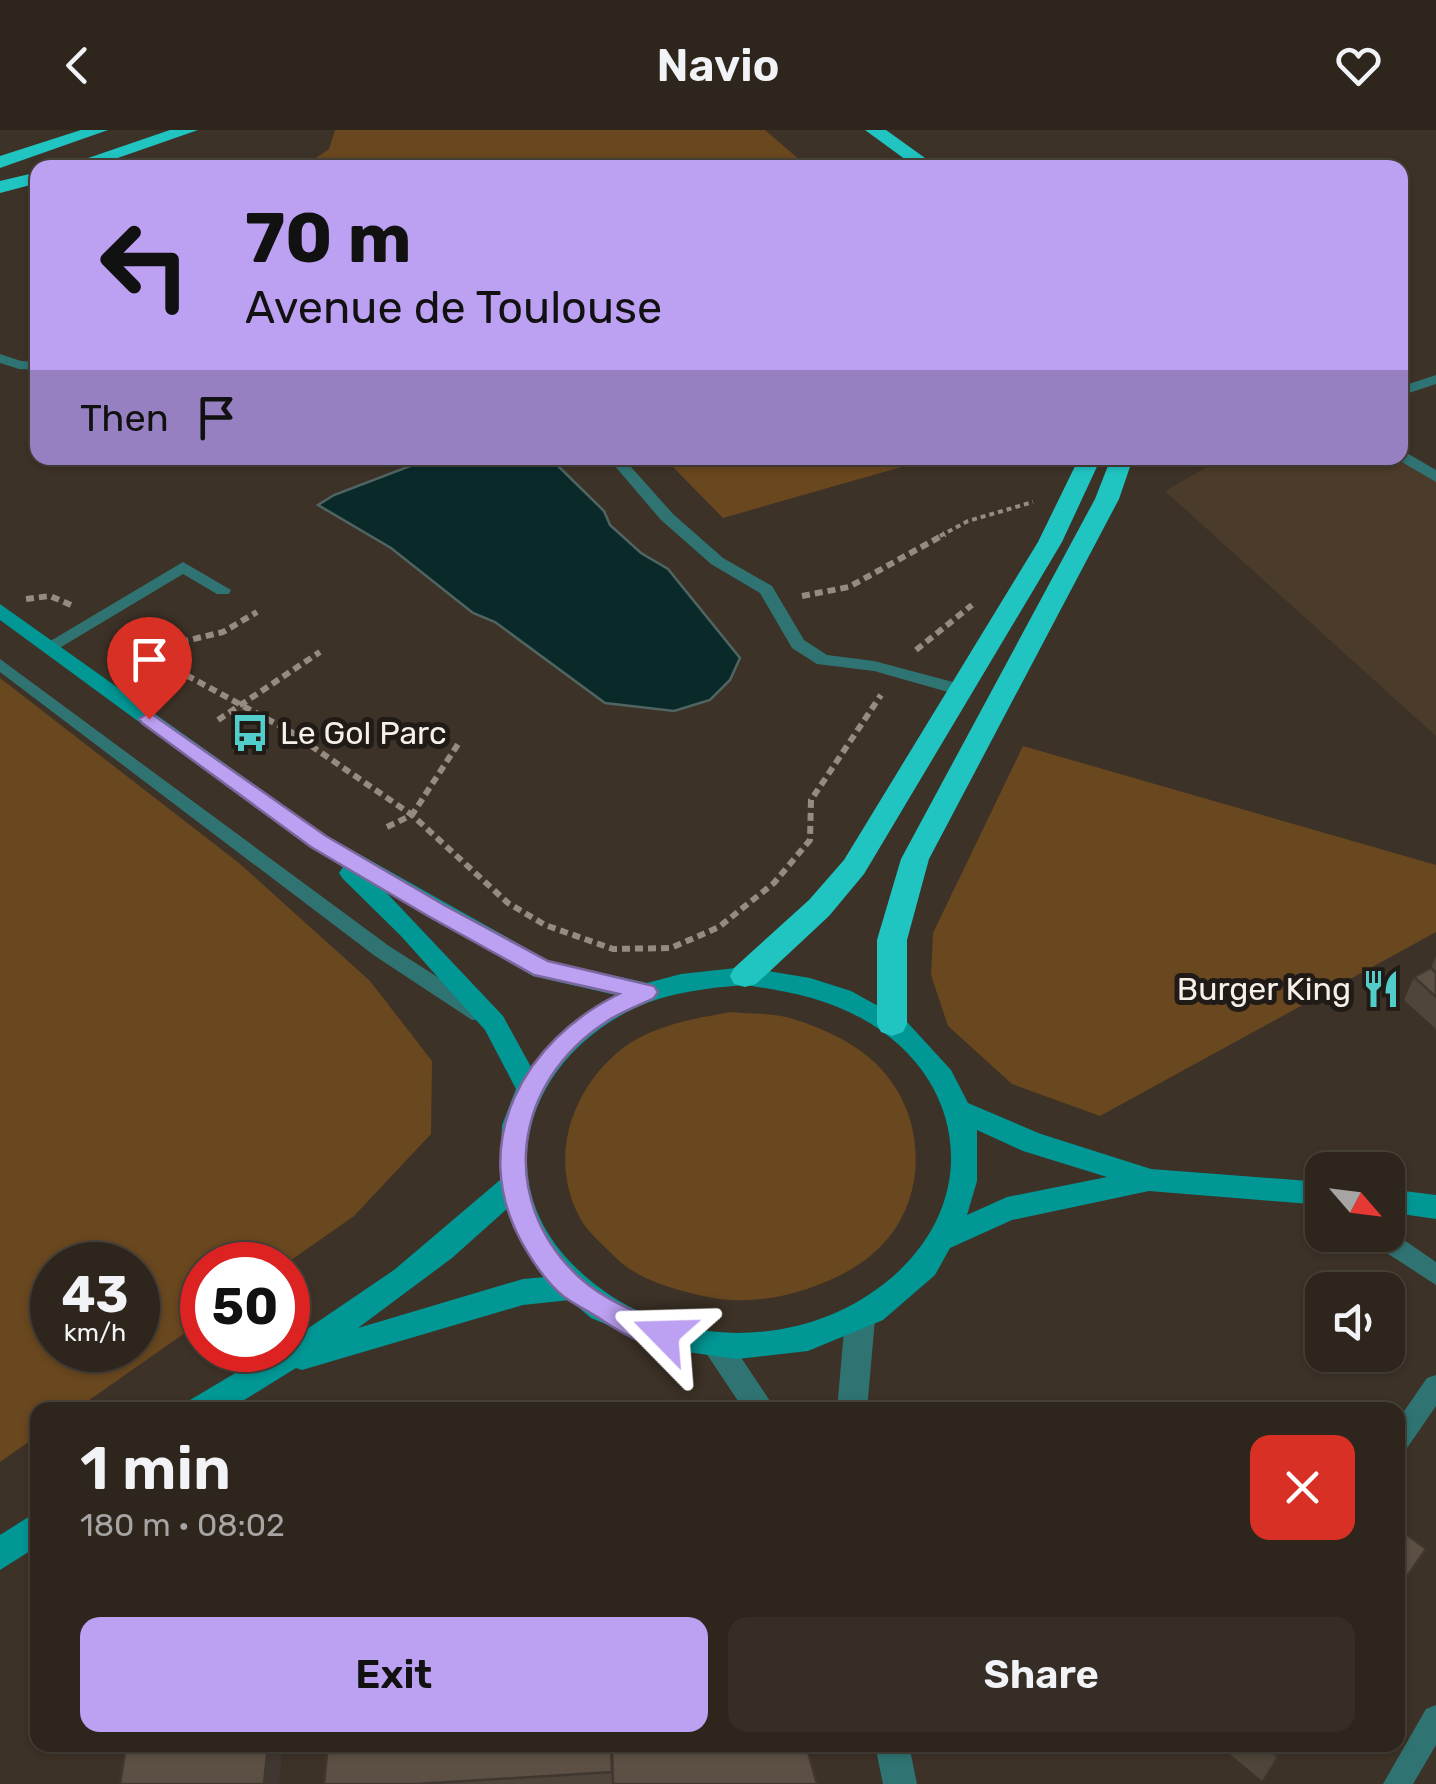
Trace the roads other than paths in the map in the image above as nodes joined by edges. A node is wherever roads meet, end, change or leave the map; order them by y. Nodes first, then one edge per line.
1 (99, 130) edge
2 (156, 130) edge
3 (189, 130) edge
4 (874, 130) edge
5 (902, 130) edge
6 (71, 160) edge
7 (93, 160) edge
8 (930, 160) edge
9 (933, 160) edge
10 (0, 162) edge
11 (30, 177) edge
12 (0, 186) edge
13 (0, 358) edge
14 (30, 364) edge
15 (1436, 379) edge
16 (1408, 389) edge
17 (1408, 459) edge
18 (621, 465) edge
19 (1087, 465) edge
20 (1119, 465) edge
21 (1436, 476) edge
22 (222, 590) dead end
23 (0, 610) edge
24 (50, 646) junction
25 (0, 664) edge
26 (962, 690) junction
27 (318, 842) junction
28 (745, 976) junction
29 (646, 992) junction
30 (494, 1024) junction
31 (892, 1024) junction
32 (529, 1089) junction
33 (959, 1111) junction
34 (1151, 1180) junction
35 (514, 1185) junction
36 (1305, 1194) edge
37 (1405, 1203) edge
38 (1436, 1207) edge
39 (948, 1236) junction
40 (1403, 1252) edge
41 (1436, 1275) edge
42 (572, 1287) junction
43 (860, 1319) junction
44 (310, 1342) edge
45 (717, 1346) junction
46 (310, 1355) edge
47 (265, 1372) edge
48 (1436, 1386) edge
49 (215, 1402) edge
50 (756, 1402) edge
51 (853, 1402) edge
52 (1405, 1430) edge
53 (30, 1532) edge
54 (0, 1555) edge
55 (1436, 1719) edge
56 (893, 1752) edge
57 (900, 1784) edge
58 (1396, 1784) edge

1 - 10 highway
2 - 6 highway
3 - 7 highway
4 - 8 highway
5 - 9 highway
11 - 12 highway
13 - 14 lane
15 - 16 lane
17 - 21 lane
18 - 26 lane
19 - 26 highway
20 - 31 highway
22 - 24 lane
23 - 24 main road
24 - 27 main road
25 - 30 lane
26 - 28 highway
27 - 29 main road
27 - 30 main road
28 - 29 main road
28 - 31 main road
29 - 32 main road
30 - 32 main road
31 - 33 main road
32 - 35 main road
33 - 34 main road
33 - 39 main road
34 - 36 main road
34 - 39 main road
35 - 42 main road
35 - 44 main road
37 - 38 main road
39 - 43 main road
40 - 41 lane
42 - 45 main road
42 - 46 main road
43 - 45 main road
43 - 51 street
45 - 50 street
47 - 49 main road
48 - 52 lane
53 - 54 main road
55 - 58 lane
56 - 57 street

